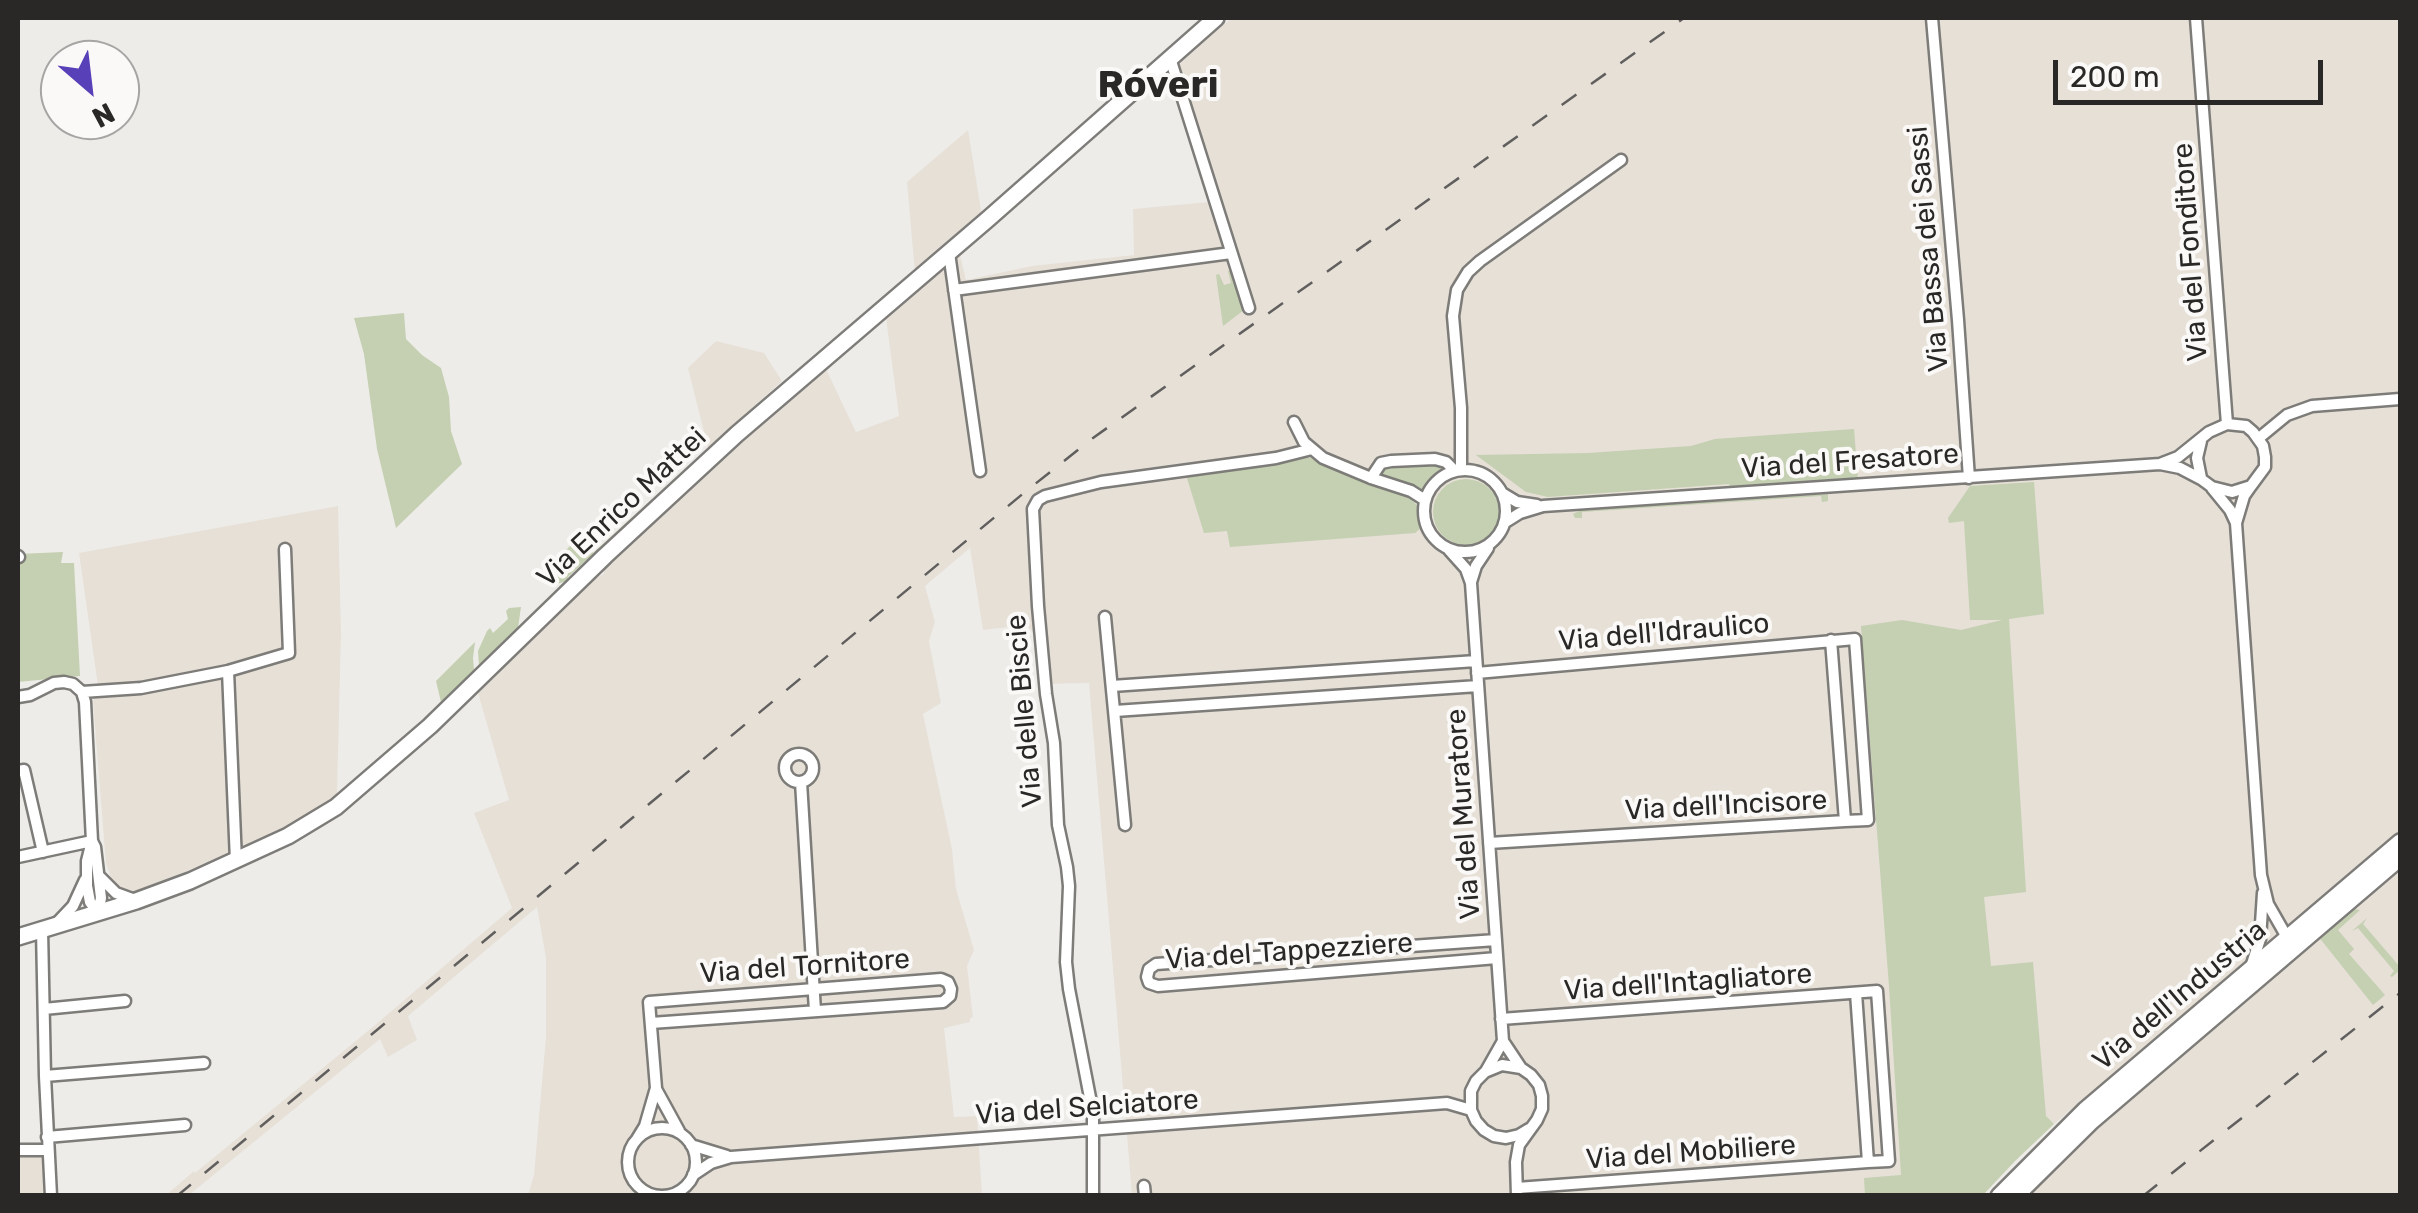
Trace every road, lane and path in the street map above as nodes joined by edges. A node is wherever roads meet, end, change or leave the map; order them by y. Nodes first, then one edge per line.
1 (1216, 18) edge
2 (1932, 18) edge
3 (2196, 18) edge
4 (1170, 58) junction
5 (1621, 160) dead end
6 (949, 252) junction
7 (1231, 253) junction
8 (954, 290) junction
9 (1249, 308) dead end
10 (2400, 399) edge
11 (1294, 422) dead end
12 (2227, 424) junction
13 (2259, 438) junction
14 (2202, 439) junction
15 (1312, 449) junction
16 (2160, 464) junction
17 (980, 470) dead end
18 (1458, 471) junction
19 (1371, 478) junction
20 (1969, 478) junction
21 (2201, 479) junction
22 (2251, 486) junction
23 (2212, 487) junction
24 (1502, 493) junction
25 (1424, 500) junction
26 (1543, 506) junction
27 (1504, 523) junction
28 (2236, 523) junction
29 (1491, 544) junction
30 (284, 549) dead end
31 (1448, 550) junction
32 (1471, 583) junction
33 (1105, 617) dead end
34 (1831, 640) junction
35 (1477, 667) junction
36 (228, 671) junction
37 (1296, 673) junction
38 (1112, 686) junction
39 (1478, 686) junction
40 (82, 692) junction
41 (18, 698) edge
42 (1297, 698) junction
43 (1115, 710) junction
44 (18, 771) edge
45 (801, 782) dead end
46 (1845, 822) junction
47 (1125, 825) dead end
48 (92, 841) junction
49 (2400, 842) edge
50 (1489, 843) junction
51 (43, 852) junction
52 (18, 857) edge
53 (2400, 858) edge
54 (236, 861) junction
55 (92, 873) junction
56 (2263, 887) junction
57 (136, 901) junction
58 (2322, 908) junction
59 (2272, 910) junction
60 (98, 912) junction
61 (2261, 921) junction
62 (47, 928) junction
63 (18, 937) edge
64 (1496, 940) junction
65 (2286, 944) junction
66 (1322, 953) junction
67 (1497, 958) junction
68 (2248, 971) junction
69 (1323, 974) junction
70 (814, 989) junction
71 (1856, 993) junction
72 (124, 1001) dead end
73 (44, 1009) junction
74 (816, 1011) junction
75 (1501, 1019) junction
76 (651, 1023) junction
77 (1502, 1041) junction
78 (204, 1063) dead end
79 (1521, 1068) junction
80 (1485, 1072) junction
81 (45, 1076) junction
82 (656, 1088) junction
83 (1472, 1092) junction
84 (1447, 1104) junction
85 (1471, 1110) junction
86 (185, 1125) dead end
87 (1530, 1129) junction
88 (1094, 1131) junction
89 (681, 1134) junction
90 (1494, 1136) junction
91 (47, 1137) junction
92 (637, 1139) junction
93 (690, 1144) junction
94 (18, 1150) edge
95 (48, 1150) junction
96 (731, 1157) junction
97 (1516, 1162) junction
98 (1868, 1162) junction
99 (693, 1174) junction
100 (682, 1191) edge
101 (644, 1192) edge
102 (1517, 1192) edge
103 (51, 1196) edge
104 (663, 1196) edge
105 (1094, 1196) edge
106 (1999, 1196) edge
107 (2016, 1196) edge

1 - 4 main road, Via Enrico Mattei
2 - 20 street, Via Bassa dei Sassi
3 - 12 street, Via del Fonditore
4 - 6 main road, Via Enrico Mattei
4 - 7 street
5 - 18 street
6 - 8 street
6 - 54 main road, Via Enrico Mattei
7 - 8 street
7 - 9 street
8 - 17 street
10 - 13 street
11 - 15 street
12 - 13 street
12 - 14 street
13 - 22 street
14 - 16 street, Via del Fresatore
14 - 21 street
15 - 19 street
15 - 88 street, Via delle Biscie
16 - 20 street, Via del Fresatore
16 - 21 street, Via del Fresatore
18 - 19 street
18 - 24 street
18 - 25 street
19 - 25 street
20 - 26 street, Via del Fresatore
21 - 23 street
22 - 23 street
22 - 28 street
23 - 28 street
24 - 26 street, Via del Fresatore
24 - 27 street
25 - 31 street
26 - 27 street, Via del Fresatore
27 - 29 street
28 - 56 street
29 - 31 street
29 - 32 street
30 - 36 street
31 - 32 street
32 - 35 street, Via del Muratore
33 - 38 street
34 - 35 street, Via dell'Idraulico
34 - 46 street, Via dell'Incisore
34 - 46 street, Via dell'Idraulico
35 - 37 street, Via dell'Idraulico
35 - 39 street, Via del Muratore
36 - 40 street
36 - 54 street
37 - 38 street, Via dell'Idraulico
37 - 42 street
38 - 43 street
39 - 42 street
39 - 50 street, Via del Muratore
40 - 41 street
40 - 48 street
42 - 43 street
43 - 47 street
44 - 51 street
45 - 70 street
46 - 50 street, Via dell'Incisore
48 - 51 street
48 - 55 street
49 - 58 main road, Via dell'Industria
50 - 64 street, Via del Muratore
51 - 52 street
53 - 65 main road, Via dell'Industria
54 - 57 main road, Via Enrico Mattei
55 - 57 street
55 - 60 street
55 - 62 street
56 - 59 street
56 - 61 street
57 - 60 main road, Via Enrico Mattei
58 - 59 street
58 - 65 main road, Via dell'Industria
59 - 65 street
60 - 62 main road, Via Enrico Mattei
61 - 65 street
61 - 68 street
62 - 63 main road, Via Enrico Mattei
62 - 73 street
64 - 66 street, Via del Tappezziere
64 - 67 street, Via del Muratore
65 - 68 main road, Via dell'Industria
65 - 107 main road, Via dell'Industria
66 - 69 street
66 - 69 street, Via del Tappezziere
67 - 69 street, Via del Tappezziere
67 - 75 street, Via del Muratore
68 - 106 main road, Via dell'Industria
70 - 74 street
70 - 74 street, Via del Tornitore
70 - 76 street, Via del Tornitore
71 - 75 street, Via dell'Intagliatore
71 - 98 street
71 - 98 street, Via dell'Intagliatore
72 - 73 street
73 - 81 street
74 - 76 street, Via del Tornitore
75 - 77 street, Via del Muratore
76 - 82 street
77 - 79 street
77 - 80 street
78 - 81 street
79 - 80 street
79 - 87 street
80 - 83 street
81 - 91 street
82 - 89 street
82 - 92 street
83 - 84 street, Via del Selciatore
83 - 85 street
84 - 85 street, Via del Selciatore
84 - 88 street, Via del Selciatore
85 - 90 street
86 - 91 street
87 - 90 street
87 - 97 street
88 - 96 street, Via del Selciatore
88 - 105 street, Via delle Biscie
89 - 92 street
89 - 93 street
90 - 97 street
91 - 95 street
92 - 101 street
93 - 96 street, Via del Selciatore
93 - 99 street
94 - 95 street
95 - 103 street
96 - 99 street, Via del Selciatore
97 - 102 street
98 - 102 street, Via del Mobiliere
99 - 100 street
100 - 104 street
101 - 104 street

